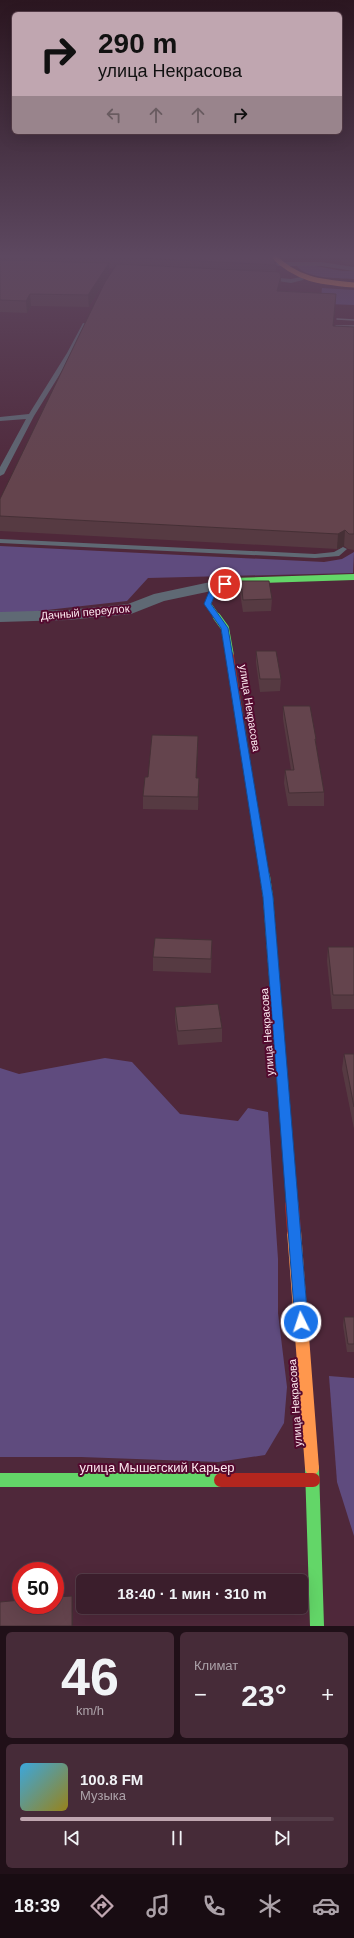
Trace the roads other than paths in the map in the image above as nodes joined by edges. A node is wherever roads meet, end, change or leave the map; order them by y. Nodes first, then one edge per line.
1 (81, 331) edge
2 (31, 416) junction
3 (0, 419) edge
4 (0, 474) edge
5 (0, 541) edge
6 (343, 549) dead end
7 (354, 577) edge
8 (215, 586) junction
9 (0, 617) edge
10 (0, 1480) edge
11 (314, 1480) junction
12 (317, 1626) edge

1 - 2 lane
2 - 3 lane
2 - 4 lane
5 - 6 lane
7 - 8 main road
8 - 9 street, Дачный переулок
8 - 11 main road, улица Некрасова
10 - 11 main road, улица Мышегский Карьер
11 - 12 main road, улица Некрасова

